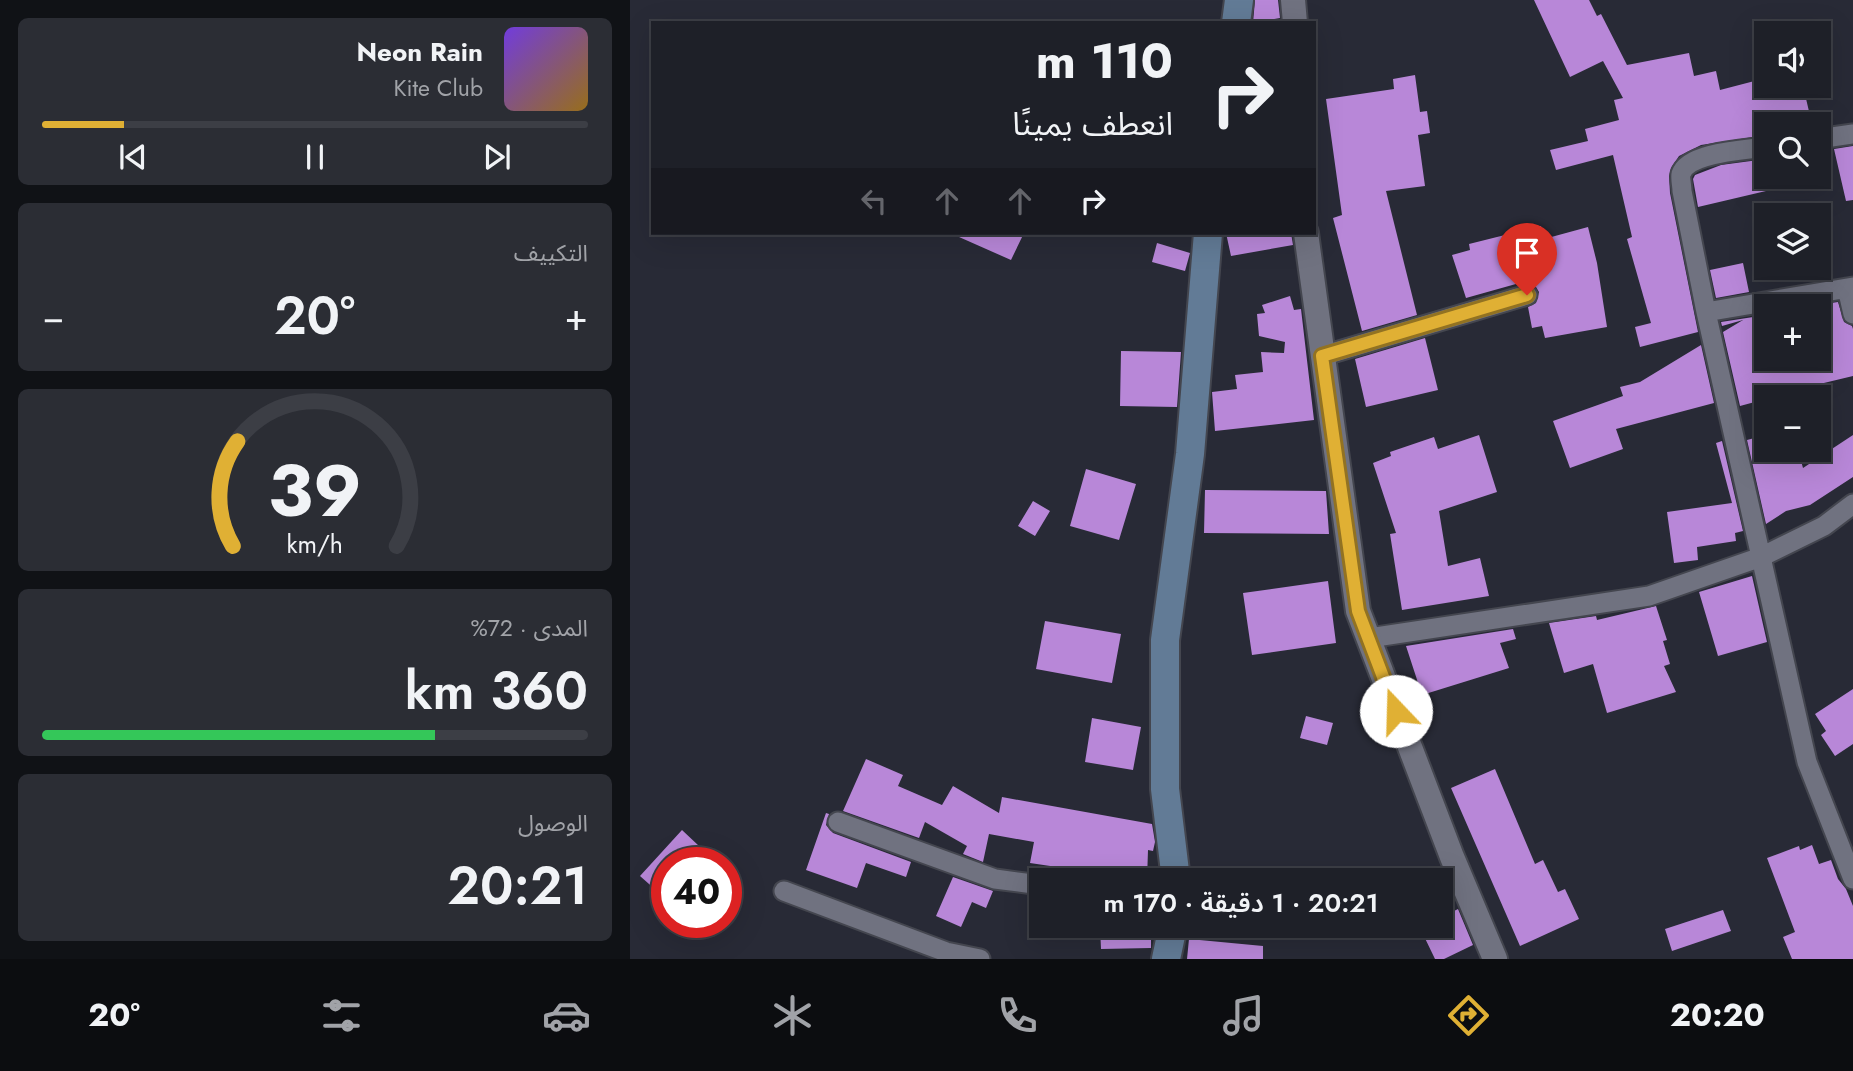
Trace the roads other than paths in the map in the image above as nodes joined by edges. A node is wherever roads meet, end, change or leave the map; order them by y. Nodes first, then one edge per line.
1 (1239, 0) edge
2 (1293, 0) edge
3 (1236, 21) edge
4 (1295, 21) edge
5 (1853, 134) edge
6 (1831, 137) edge
7 (1754, 149) edge
8 (1208, 235) edge
9 (1307, 235) edge
10 (1850, 288) edge
11 (1527, 295) dead end
12 (1706, 312) junction
13 (1853, 314) edge
14 (1322, 356) junction
15 (1853, 504) edge
16 (1761, 557) junction
17 (1368, 638) junction
18 (838, 822) dead end
19 (1175, 868) edge
20 (1853, 879) edge
21 (1029, 883) edge
22 (783, 891) dead end
23 (1170, 938) edge
24 (980, 959) edge
25 (1166, 959) edge
26 (1495, 959) edge

1 - 3 main road
2 - 4 street
5 - 6 street
7 - 12 street
8 - 19 main road
9 - 14 street
10 - 12 street
10 - 13 street
11 - 14 street
12 - 16 street
14 - 17 street
15 - 16 street
16 - 17 street
16 - 20 street
17 - 26 street
18 - 21 street
22 - 24 street
23 - 25 main road

